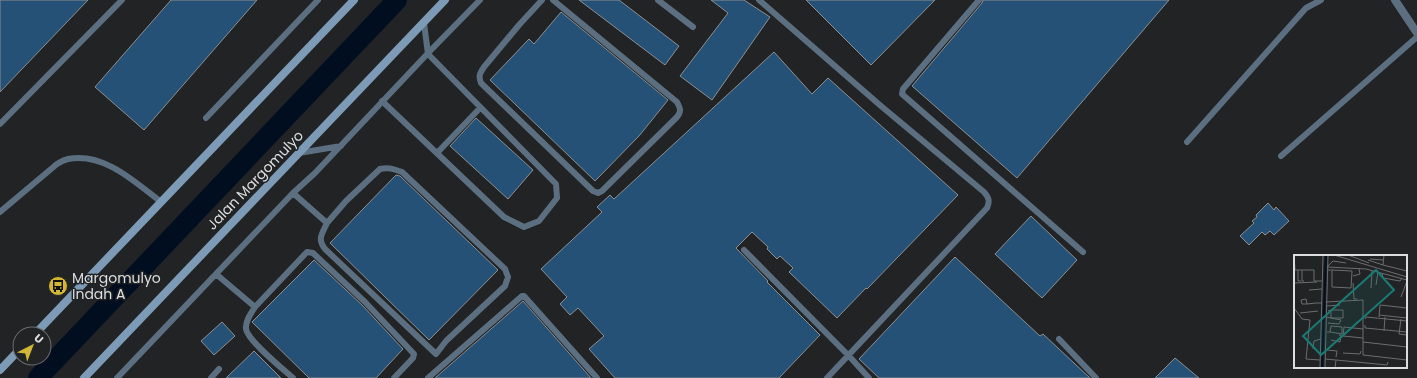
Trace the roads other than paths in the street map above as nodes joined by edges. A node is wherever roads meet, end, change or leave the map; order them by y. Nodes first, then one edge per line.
1 (122, 0) edge
2 (318, 0) edge
3 (354, 0) edge
4 (445, 0) edge
5 (480, 0) edge
6 (542, 0) edge
7 (553, 0) edge
8 (658, 0) edge
9 (759, 0) edge
10 (979, 0) edge
11 (1321, 0) edge
12 (1395, 0) edge
13 (424, 23) junction
14 (692, 27) dead end
15 (1417, 32) edge
16 (1417, 37) edge
17 (428, 54) junction
18 (382, 101) junction
19 (480, 108) junction
20 (206, 118) dead end
21 (0, 124) edge
22 (1187, 142) dead end
23 (341, 146) junction
24 (298, 153) junction
25 (436, 153) junction
26 (1282, 156) dead end
27 (293, 193) junction
28 (161, 202) junction
29 (0, 212) edge
30 (327, 223) junction
31 (744, 250) dead end
32 (1083, 252) dead end
33 (216, 274) junction
34 (255, 306) junction
35 (43, 326) edge
36 (1058, 339) dead end
37 (849, 356) junction
38 (12, 357) edge
39 (219, 369) dead end
40 (0, 370) edge
41 (118, 377) edge
42 (84, 378) edge
43 (211, 378) edge
44 (293, 378) edge
45 (394, 378) edge
46 (428, 378) edge
47 (597, 378) edge
48 (827, 378) edge
49 (869, 378) edge
50 (1096, 378) edge

1 - 21 lane
2 - 20 lane
3 - 28 main road
4 - 13 main road, Jalan Margomulyo
5 - 17 lane
6 - 7 lane
8 - 14 lane
9 - 37 lane
10 - 32 lane
11 - 22 lane
12 - 15 street
13 - 17 lane
13 - 24 main road, Jalan Margomulyo
16 - 26 lane
17 - 18 lane
17 - 19 lane
18 - 23 lane
18 - 25 lane
19 - 25 lane
19 - 25 lane
23 - 24 lane
23 - 27 lane
24 - 42 main road, Jalan Margomulyo
27 - 30 lane
27 - 33 lane
28 - 29 lane
28 - 35 main road
30 - 30 lane
31 - 37 lane
33 - 34 lane
33 - 41 lane
34 - 44 lane
34 - 45 lane
36 - 50 lane
37 - 48 lane
37 - 49 lane
38 - 40 main road
39 - 43 lane
46 - 47 lane

